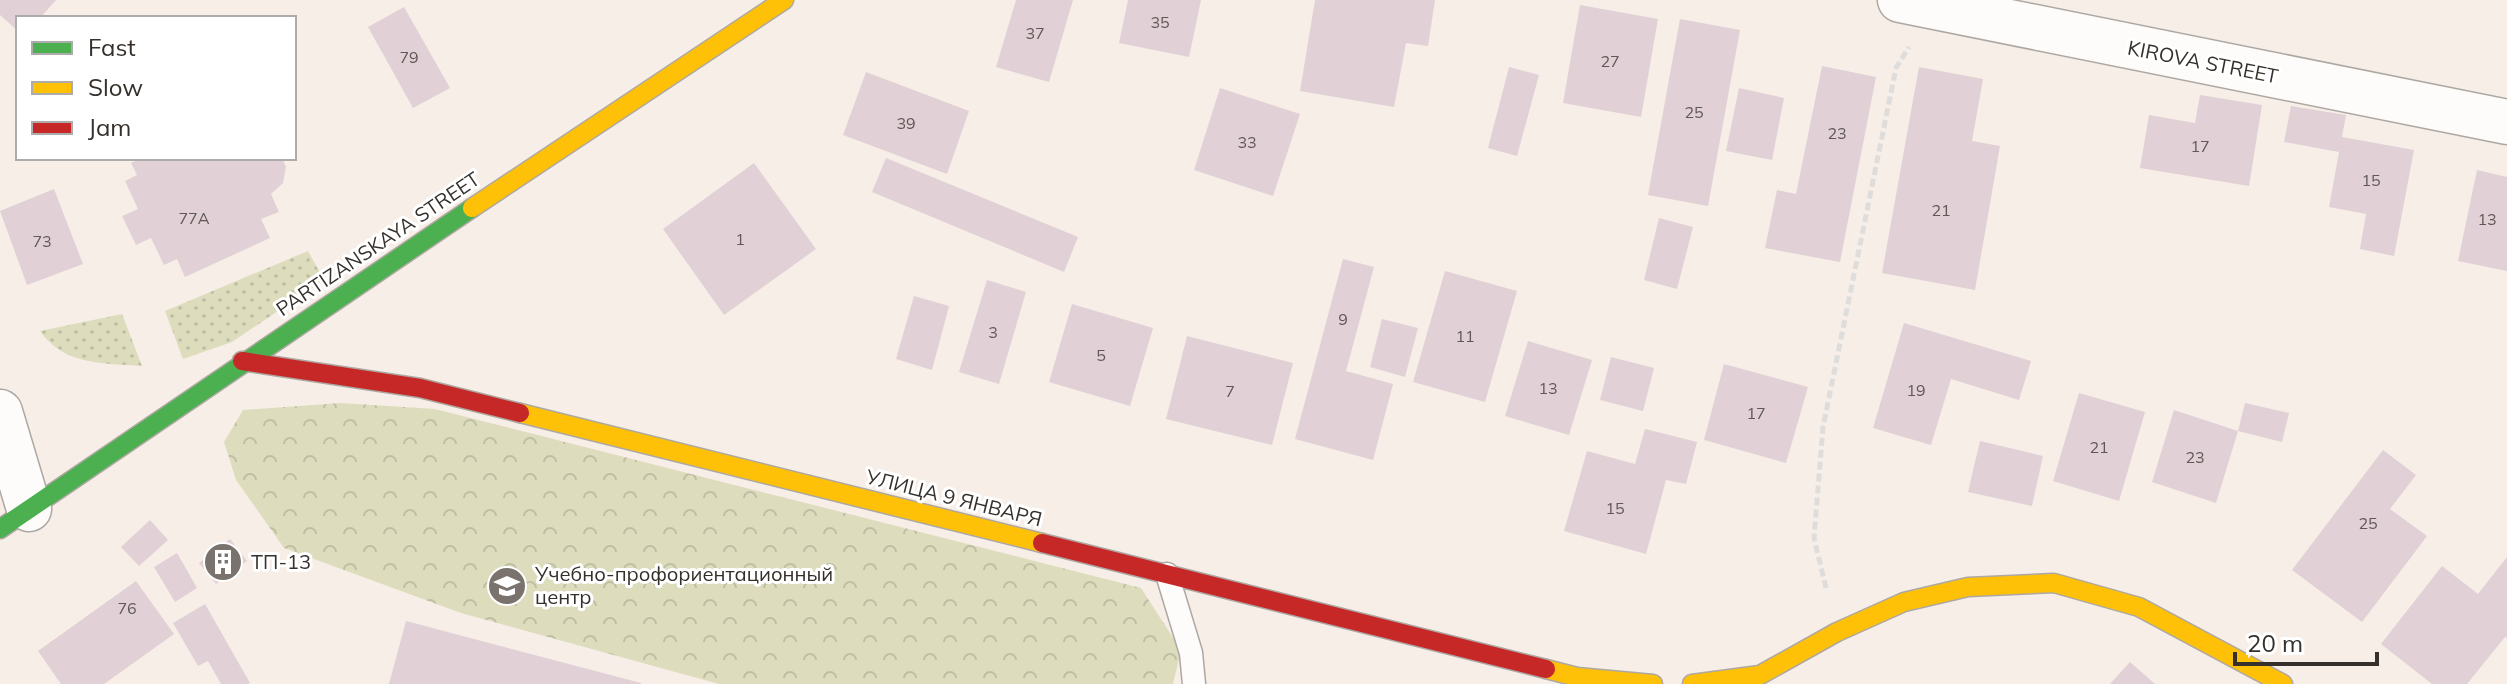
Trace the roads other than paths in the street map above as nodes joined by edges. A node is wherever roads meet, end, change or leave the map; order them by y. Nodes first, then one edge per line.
1 (784, 0) edge
2 (1916, 4) edge
3 (2507, 122) edge
4 (242, 361) junction
5 (0, 412) edge
6 (15, 519) edge
7 (1167, 574) junction
8 (1761, 680) edge
9 (1194, 684) edge
10 (1653, 684) edge
11 (1692, 684) edge
12 (2283, 684) edge

1 - 4 street, PARTIZANSKAYA STREET
2 - 3 street, KIROVA STREET
4 - 6 street, PARTIZANSKAYA STREET
4 - 7 street, УЛИЦА 9 ЯНВАРЯ
5 - 6 street
7 - 9 lane
7 - 10 street, УЛИЦА 9 ЯНВАРЯ
8 - 11 street
8 - 12 street

